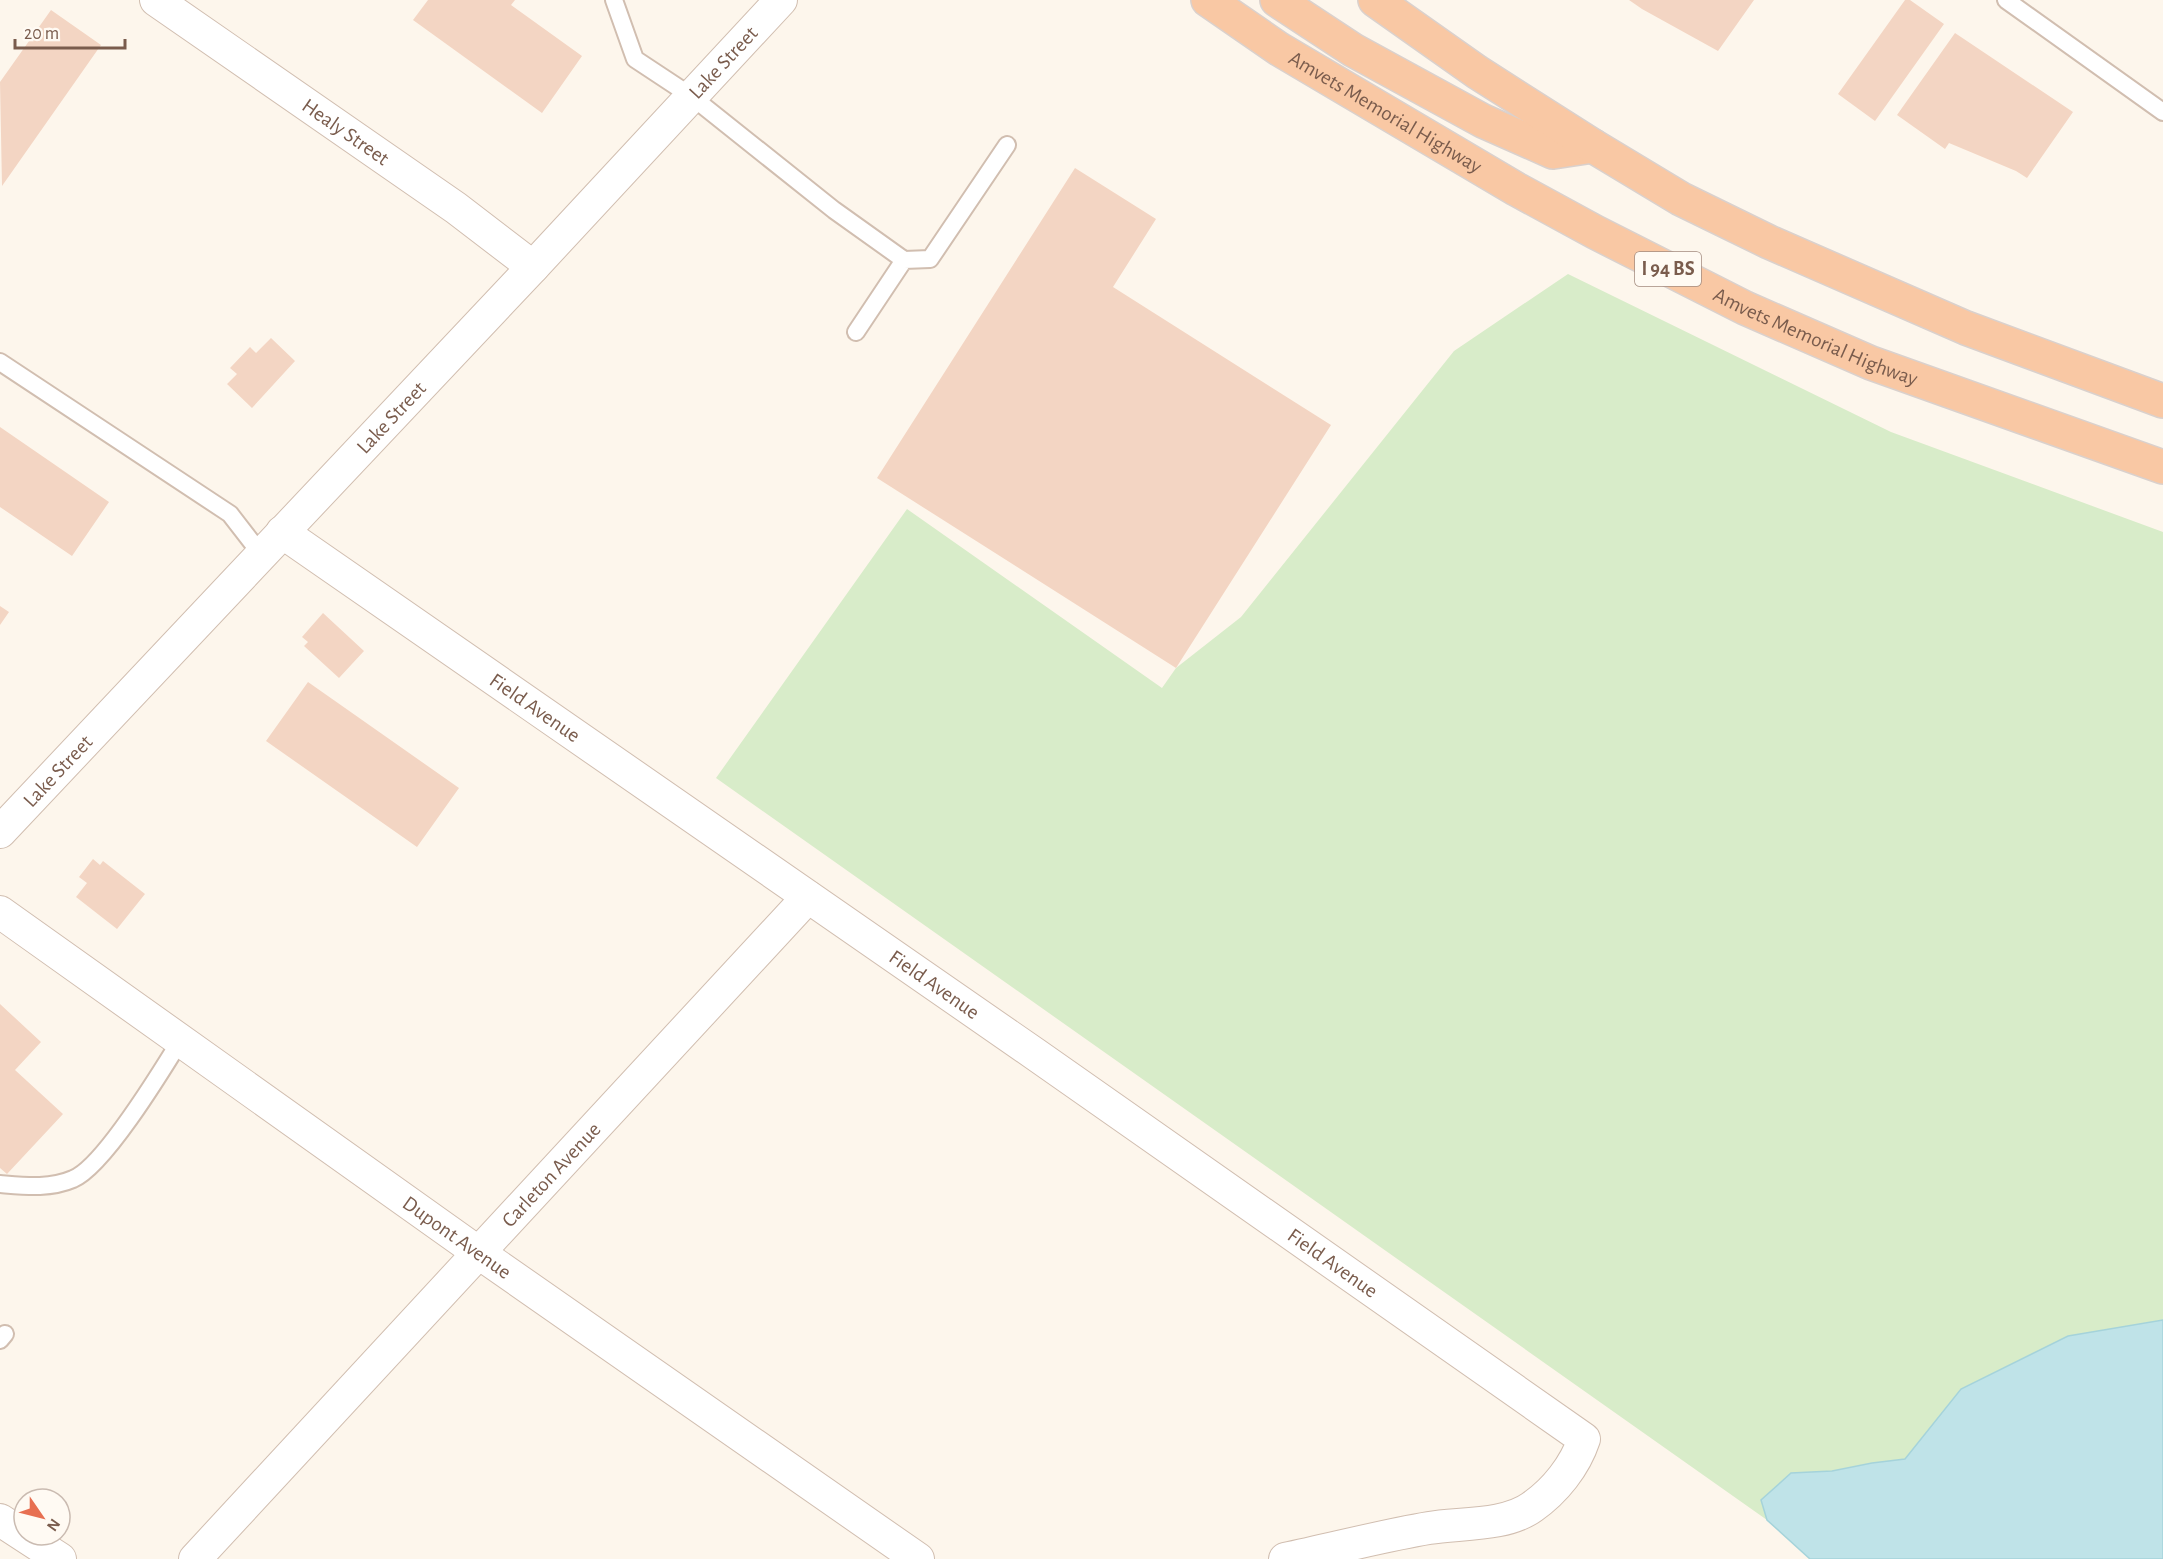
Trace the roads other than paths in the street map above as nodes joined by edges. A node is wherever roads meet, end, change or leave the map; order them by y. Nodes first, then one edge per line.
1 (156, 0) edge
2 (614, 0) edge
3 (781, 0) edge
4 (1208, 0) edge
5 (1277, 0) edge
6 (1375, 0) edge
7 (2006, 0) edge
8 (691, 96) junction
9 (2163, 112) edge
10 (1007, 145) dead end
11 (1593, 146) junction
12 (904, 260) junction
13 (532, 267) junction
14 (856, 332) dead end
15 (0, 362) edge
16 (2163, 401) edge
17 (2163, 467) edge
18 (282, 532) junction
19 (261, 554) junction
20 (0, 832) edge
21 (808, 897) junction
22 (0, 912) edge
23 (180, 1041) junction
24 (0, 1184) edge
25 (479, 1253) junction
26 (0, 1520) edge
27 (60, 1559) edge
28 (195, 1559) edge
29 (918, 1559) edge
30 (1285, 1559) edge

1 - 13 street, Healy Street
2 - 8 lane
3 - 8 street, Lake Street
4 - 17 highway, Amvets Memorial Highway / I 94 BS
5 - 11 highway
6 - 11 highway
7 - 9 lane
8 - 12 lane
8 - 13 street, Lake Street
10 - 12 lane
11 - 16 highway
12 - 14 lane
13 - 18 street, Lake Street
15 - 19 lane
18 - 19 street, Lake Street
18 - 21 street, Field Avenue
19 - 20 street, Lake Street
21 - 25 street, Carleton Avenue
21 - 30 street, Field Avenue
22 - 23 street, Dupont Avenue
23 - 24 lane
23 - 25 street, Dupont Avenue
25 - 28 street, Carleton Avenue
25 - 29 street, Dupont Avenue
26 - 27 street

